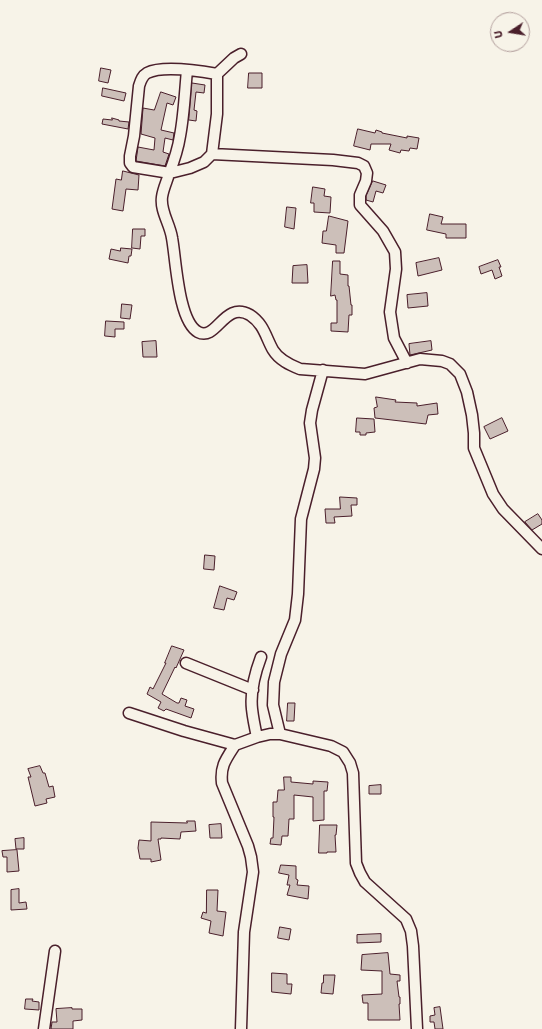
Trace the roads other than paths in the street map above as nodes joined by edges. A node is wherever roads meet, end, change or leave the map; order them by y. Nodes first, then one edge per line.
1 (241, 54) dead end
2 (187, 70) junction
3 (217, 74) junction
4 (212, 154) junction
5 (170, 173) junction
6 (407, 363) junction
7 (319, 369) junction
8 (542, 549) edge
9 (261, 657) dead end
10 (186, 663) dead end
11 (253, 690) junction
12 (130, 713) dead end
13 (275, 734) junction
14 (258, 736) junction
15 (235, 745) junction
16 (55, 951) dead end
17 (44, 1029) edge
18 (241, 1029) edge
19 (417, 1029) edge

1 - 3 street
2 - 3 street
2 - 5 street
2 - 5 street
3 - 4 street
4 - 5 street
4 - 6 street
5 - 7 street
6 - 7 street
6 - 8 street
7 - 13 street
9 - 11 street
10 - 11 street
11 - 14 street
12 - 15 street
13 - 14 street
13 - 19 street
14 - 15 street
15 - 18 street
16 - 17 street

